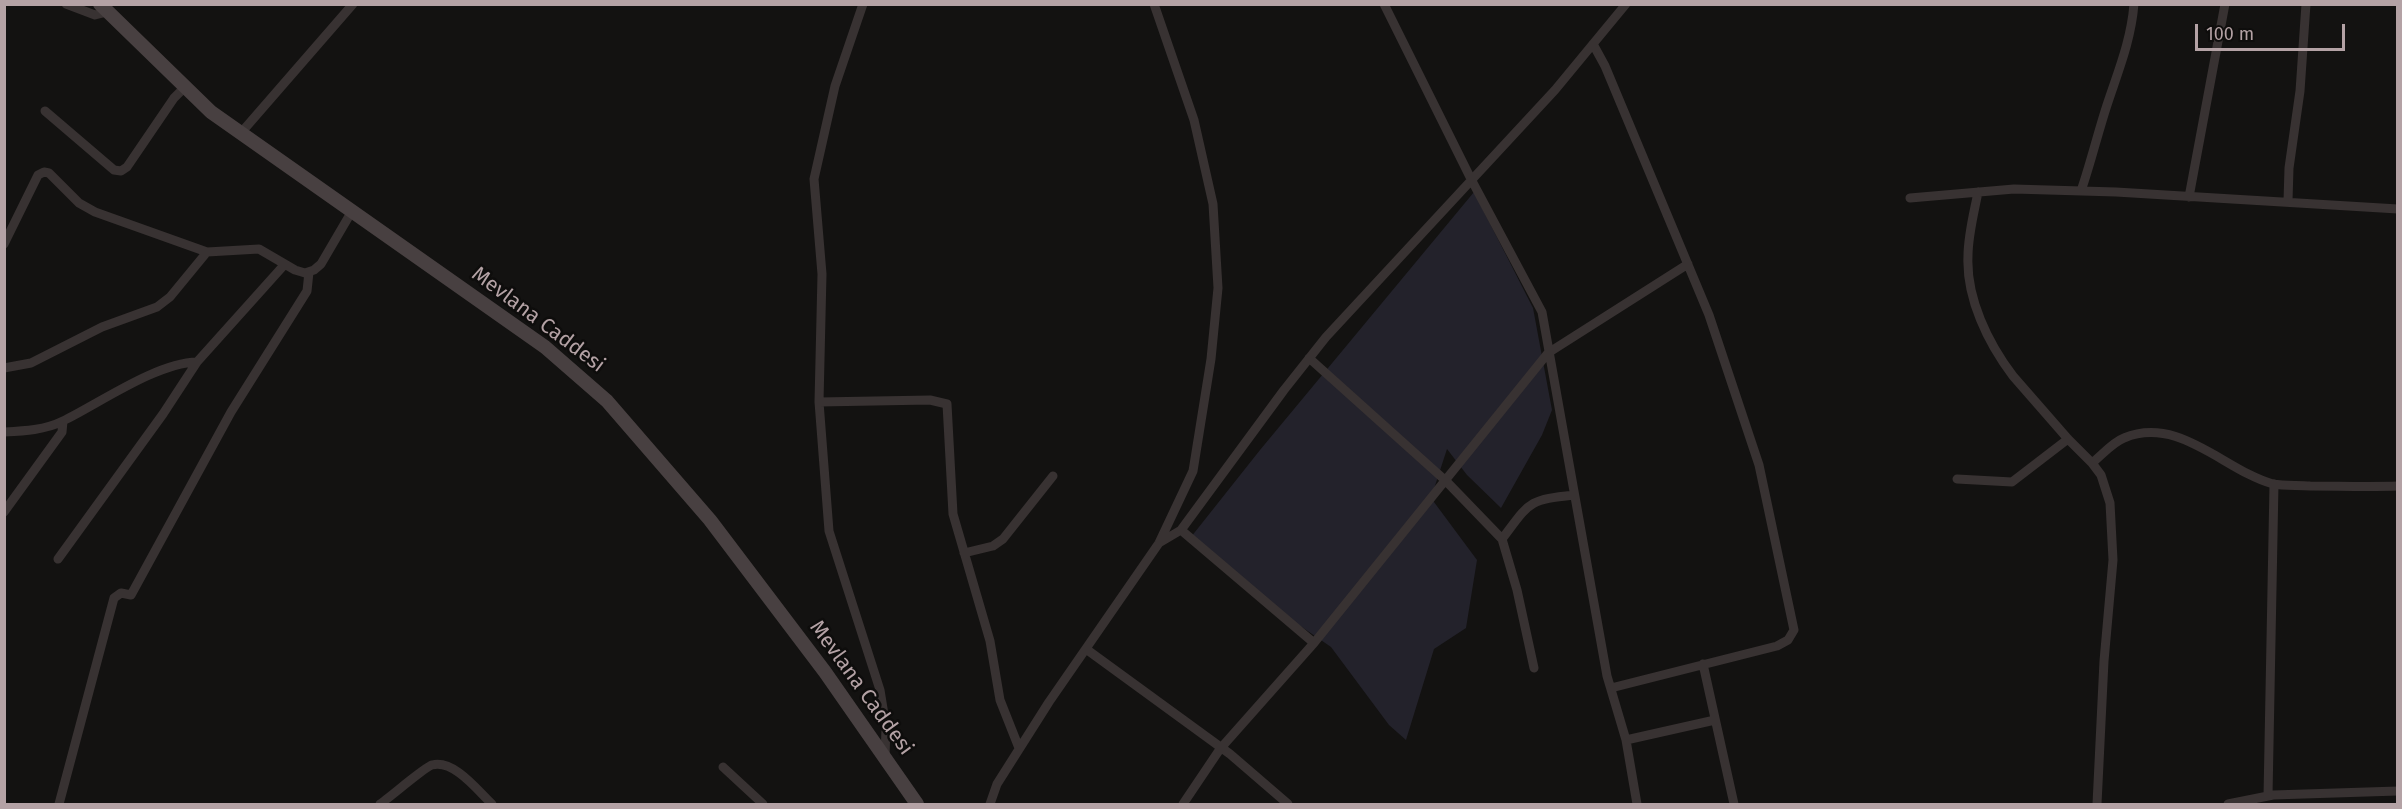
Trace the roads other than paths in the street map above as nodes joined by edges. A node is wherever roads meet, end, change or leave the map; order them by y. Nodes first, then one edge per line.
1 (66, 4) edge
2 (353, 4) edge
3 (863, 4) edge
4 (1154, 4) edge
5 (1384, 4) edge
6 (1626, 4) edge
7 (2134, 4) edge
8 (2225, 4) edge
9 (2306, 4) edge
10 (103, 8) edge
11 (1593, 44) junction
12 (184, 88) junction
13 (45, 111) dead end
14 (240, 134) junction
15 (1471, 179) junction
16 (2081, 191) junction
17 (1978, 192) junction
18 (2189, 197) junction
19 (1910, 198) dead end
20 (2288, 201) junction
21 (2397, 209) edge
22 (352, 211) junction
23 (4, 244) edge
24 (207, 252) junction
25 (285, 264) junction
26 (1688, 264) junction
27 (309, 272) junction
28 (1548, 353) junction
29 (1309, 358) junction
30 (197, 362) junction
31 (4, 368) edge
32 (819, 402) junction
33 (63, 421) junction
34 (4, 432) edge
35 (2068, 439) junction
36 (2092, 463) junction
37 (1053, 476) dead end
38 (1957, 479) dead end
39 (1446, 481) junction
40 (2274, 484) junction
41 (2397, 486) edge
42 (1574, 495) junction
43 (4, 512) edge
44 (1181, 530) junction
45 (1502, 539) junction
46 (1159, 543) junction
47 (964, 553) junction
48 (58, 559) dead end
49 (1314, 643) junction
50 (1086, 649) junction
51 (1703, 664) junction
52 (1534, 668) dead end
53 (1611, 688) junction
54 (1715, 720) junction
55 (1626, 740) junction
56 (1019, 748) junction
57 (1220, 749) junction
58 (885, 757) junction
59 (723, 767) dead end
60 (2397, 791) edge
61 (2268, 796) junction
62 (59, 804) edge
63 (380, 804) edge
64 (492, 804) edge
65 (763, 804) edge
66 (917, 804) edge
67 (990, 804) edge
68 (1183, 804) edge
69 (1288, 804) edge
70 (1636, 804) edge
71 (1734, 804) edge
72 (2097, 804) edge
73 (2228, 804) edge

1 - 10 street
2 - 14 street
3 - 32 street
4 - 46 street
5 - 15 street
6 - 11 street
7 - 16 street
8 - 18 street
9 - 20 street
10 - 12 street, Mevlana Caddesi
11 - 15 street
11 - 26 street
12 - 13 street
12 - 14 street, Mevlana Caddesi
14 - 22 street, Mevlana Caddesi
15 - 28 street
15 - 29 street
16 - 17 street
16 - 18 street
17 - 19 street
17 - 35 street
18 - 20 street
20 - 21 street
22 - 27 street
22 - 58 street, Mevlana Caddesi
23 - 24 street
24 - 25 street
24 - 31 street
25 - 27 street
25 - 30 street
26 - 28 street
26 - 51 street
27 - 62 street
28 - 39 street
28 - 42 street
29 - 39 street
29 - 44 street
30 - 33 street
30 - 48 street
32 - 47 street
32 - 58 street
33 - 34 street
33 - 43 street
35 - 36 street
35 - 38 street
36 - 40 street
36 - 72 street
37 - 47 street
39 - 45 street
39 - 49 street
40 - 41 street
40 - 61 street
42 - 45 street
42 - 53 street
44 - 46 street
44 - 49 street
45 - 52 street
46 - 50 street
47 - 56 street
49 - 57 street
50 - 56 street
50 - 57 street
51 - 53 street
51 - 54 street
53 - 55 street
54 - 55 street
54 - 71 street
55 - 70 street
56 - 67 street
57 - 68 street
57 - 69 street
58 - 66 street, Mevlana Caddesi
59 - 65 street
60 - 61 street
61 - 73 street
63 - 64 street

